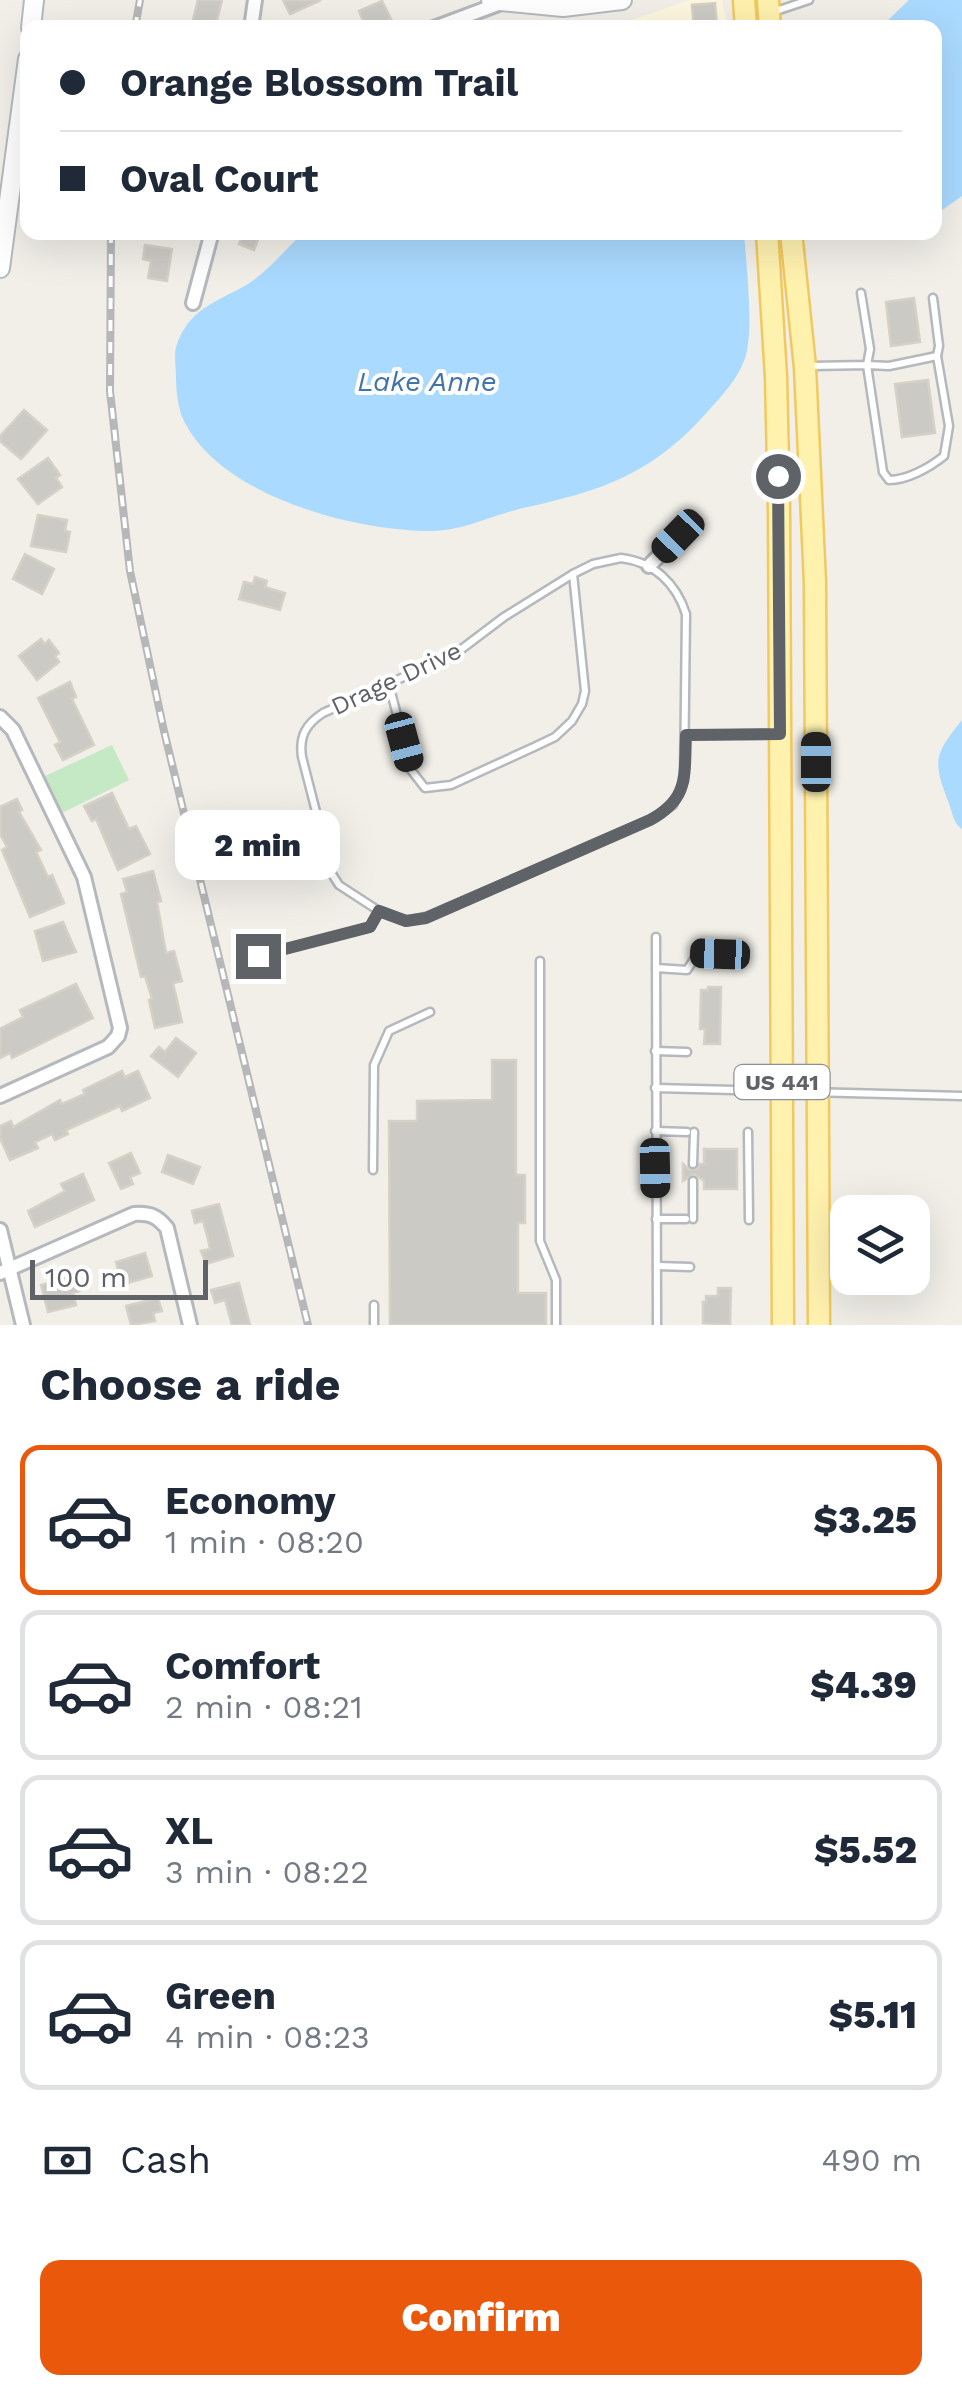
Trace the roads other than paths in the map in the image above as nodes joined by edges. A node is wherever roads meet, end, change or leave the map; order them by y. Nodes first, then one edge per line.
1 (622, 0) edge
2 (809, 0) edge
3 (496, 1) edge
4 (769, 13) edge
5 (452, 20) edge
6 (20, 119) edge
7 (210, 240) edge
8 (767, 240) edge
9 (792, 240) edge
10 (0, 268) edge
11 (861, 294) dead end
12 (933, 298) dead end
13 (193, 303) dead end
14 (937, 356) junction
15 (868, 365) junction
16 (804, 367) junction
17 (812, 507) junction
18 (780, 509) junction
19 (678, 536) dead end
20 (649, 566) junction
21 (573, 574) junction
22 (389, 684) junction
23 (0, 717) edge
24 (780, 734) junction
25 (686, 735) junction
26 (379, 911) junction
27 (656, 937) dead end
28 (743, 954) dead end
29 (258, 956) dead end
30 (540, 961) dead end
31 (656, 968) junction
32 (430, 1012) dead end
33 (655, 1051) junction
34 (686, 1052) dead end
35 (654, 1088) junction
36 (782, 1091) junction
37 (819, 1093) junction
38 (0, 1096) edge
39 (962, 1096) edge
40 (655, 1130) junction
41 (748, 1132) dead end
42 (694, 1164) dead end
43 (374, 1170) dead end
44 (694, 1181) dead end
45 (656, 1219) junction
46 (748, 1220) dead end
47 (0, 1230) edge
48 (656, 1266) junction
49 (690, 1266) dead end
50 (5, 1271) edge
51 (374, 1306) dead end
52 (23, 1325) edge
53 (190, 1325) edge
54 (374, 1325) edge
55 (556, 1325) edge
56 (657, 1325) edge
57 (783, 1325) edge
58 (819, 1325) edge

1 - 3 main road
2 - 4 lane
3 - 5 street
6 - 10 main road
7 - 13 street
8 - 18 main road, US 441
9 - 16 main road, US 441
11 - 15 lane
12 - 14 lane
14 - 15 lane
14 - 15 lane
15 - 16 lane
16 - 17 main road, US 441
17 - 18 lane
17 - 37 main road, US 441
18 - 24 main road, US 441
19 - 20 street
20 - 21 lane, Drage Drive
20 - 25 lane, Drage Drive
21 - 22 lane, Drage Drive
21 - 22 lane
22 - 26 lane, Drage Drive
23 - 38 street
24 - 25 lane
24 - 36 main road, US 441
25 - 26 lane, Drage Drive
26 - 29 lane
27 - 31 lane
28 - 31 lane
30 - 55 lane
31 - 33 lane
32 - 43 lane
33 - 34 lane
33 - 35 lane
35 - 36 lane
35 - 40 lane
36 - 37 lane
36 - 57 main road, US 441
37 - 39 lane
37 - 58 main road, US 441
40 - 42 lane
40 - 45 lane
41 - 46 lane
44 - 45 lane
45 - 48 lane
47 - 50 street
48 - 49 lane
48 - 56 lane
50 - 52 street
50 - 53 street
51 - 54 lane

